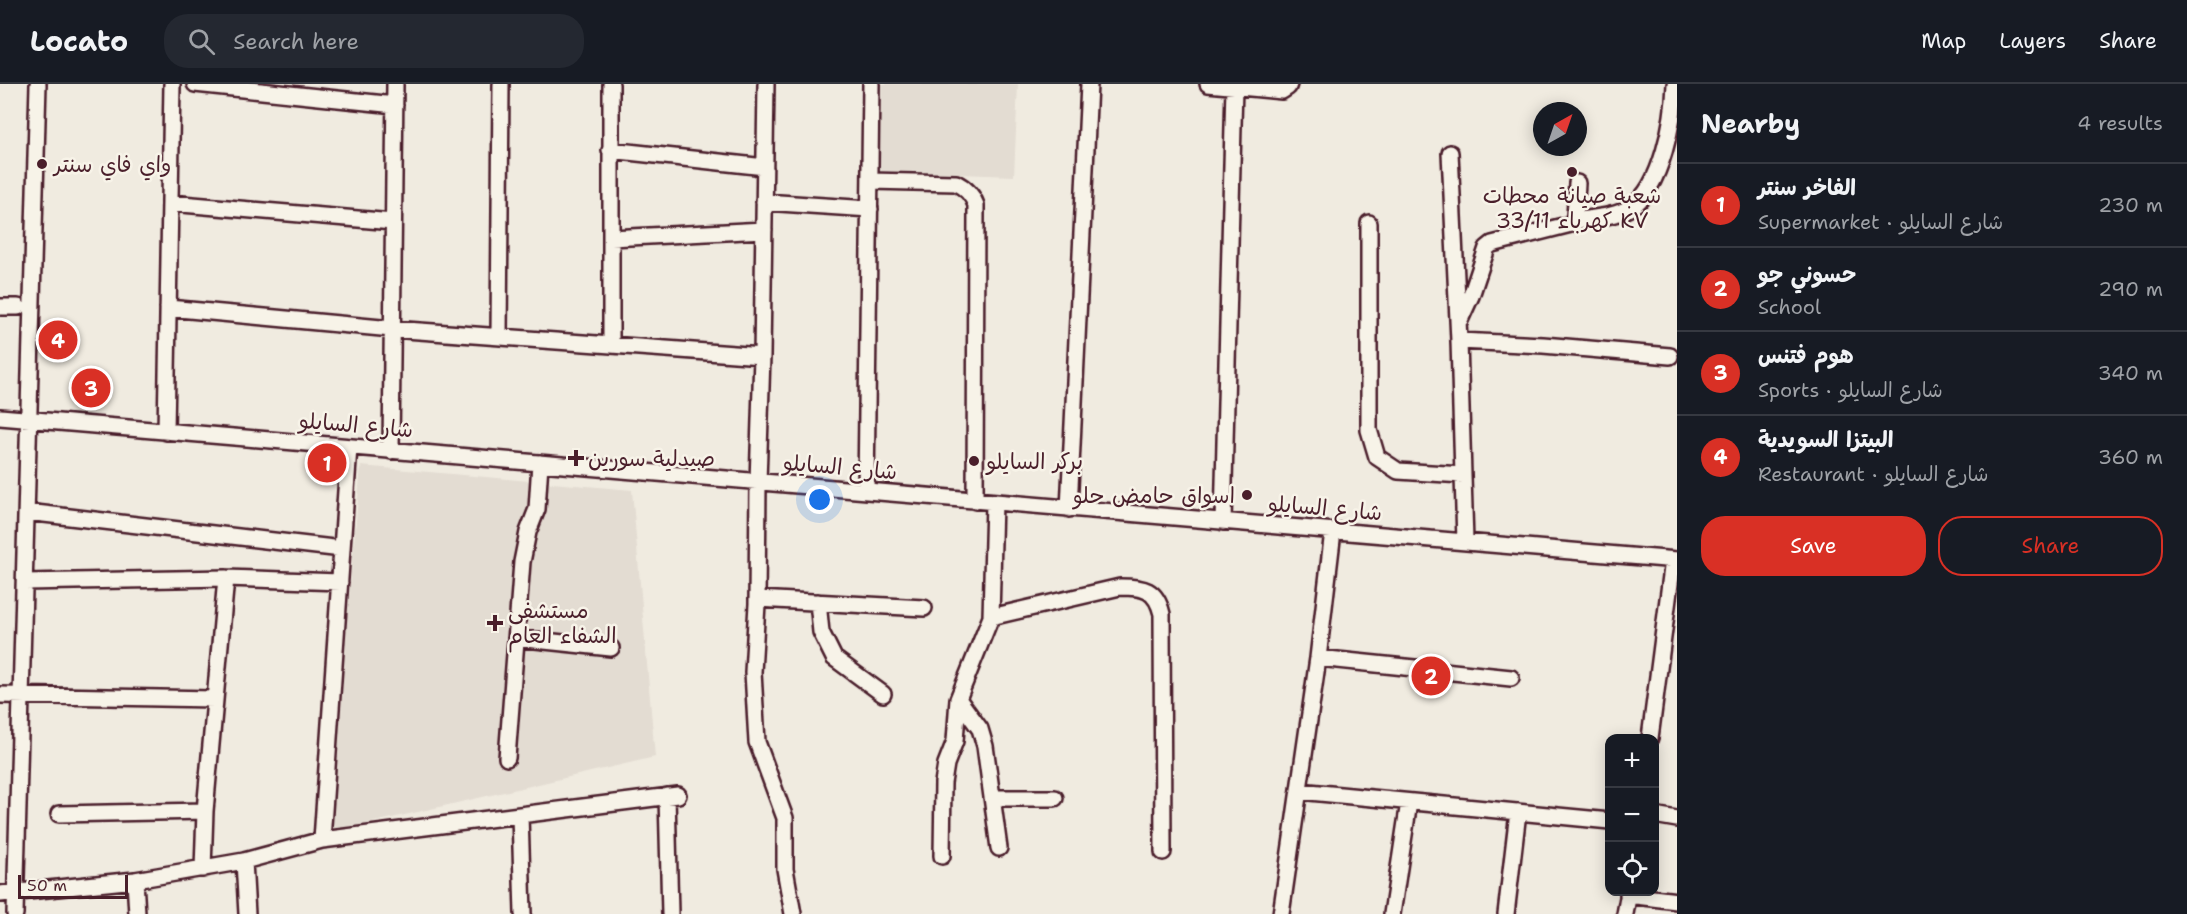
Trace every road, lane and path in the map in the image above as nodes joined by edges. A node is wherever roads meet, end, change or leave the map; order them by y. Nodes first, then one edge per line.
1 (38, 84) edge
2 (172, 84) edge
3 (195, 84) edge
4 (395, 84) edge
5 (501, 84) edge
6 (611, 84) edge
7 (766, 84) edge
8 (871, 84) edge
9 (1089, 84) edge
10 (1208, 84) edge
11 (1289, 84) edge
12 (1675, 84) edge
13 (222, 85) edge
14 (1234, 86) junction
15 (316, 90) edge
16 (395, 105) junction
17 (610, 150) junction
18 (1450, 153) dead end
19 (765, 167) junction
20 (870, 181) junction
21 (1576, 183) dead end
22 (764, 202) junction
23 (170, 203) junction
24 (870, 209) junction
25 (393, 222) junction
26 (1369, 222) dead end
27 (1573, 222) junction
28 (764, 230) junction
29 (610, 238) junction
30 (0, 307) edge
31 (18, 307) dead end
32 (168, 308) junction
33 (1458, 323) junction
34 (392, 328) junction
35 (499, 336) junction
36 (1459, 341) junction
37 (611, 345) junction
38 (762, 356) junction
39 (1670, 356) dead end
40 (0, 417) edge
41 (30, 420) junction
42 (166, 432) junction
43 (349, 447) junction
44 (391, 451) junction
45 (540, 464) junction
46 (1463, 475) junction
47 (758, 482) junction
48 (866, 491) junction
49 (975, 501) junction
50 (994, 502) junction
51 (1069, 508) junction
52 (27, 512) junction
53 (1223, 522) junction
54 (1333, 531) junction
55 (1465, 542) junction
56 (342, 549) junction
57 (1675, 560) edge
58 (226, 578) junction
59 (25, 582) junction
60 (340, 582) junction
61 (757, 599) junction
62 (818, 602) junction
63 (924, 608) dead end
64 (991, 617) junction
65 (516, 638) junction
66 (611, 648) dead end
67 (1318, 658) junction
68 (1511, 678) dead end
69 (883, 694) dead end
70 (0, 695) edge
71 (21, 696) junction
72 (214, 699) junction
73 (958, 699) junction
74 (1651, 734) edge
75 (507, 758) dead end
76 (1299, 791) junction
77 (992, 798) junction
78 (1055, 798) dead end
79 (1409, 802) junction
80 (205, 812) junction
81 (1518, 812) junction
82 (59, 814) dead end
83 (520, 815) junction
84 (1659, 816) edge
85 (1677, 819) edge
86 (1605, 820) edge
87 (322, 840) junction
88 (999, 848) dead end
89 (1162, 852) dead end
90 (942, 856) dead end
91 (244, 861) junction
92 (203, 869) junction
93 (135, 880) junction
94 (8, 893) edge
95 (1628, 896) edge
96 (1646, 896) edge
97 (1677, 901) edge
98 (15, 914) edge
99 (137, 914) edge
100 (247, 914) edge
101 (523, 914) edge
102 (670, 914) edge
103 (793, 914) edge
104 (1281, 914) edge
105 (1392, 914) edge
106 (1506, 914) edge
107 (1625, 914) edge

1 - 41 street
2 - 23 street
3 - 13 street
4 - 16 street
5 - 35 street
6 - 17 street
7 - 19 street
8 - 20 street
9 - 51 street
10 - 14 street
11 - 14 street
12 - 27 street
13 - 15 street
14 - 53 street
15 - 16 street
16 - 25 street
17 - 19 street
17 - 29 street
18 - 33 street
19 - 22 street
20 - 24 street
20 - 49 street
21 - 27 street
22 - 24 street
22 - 28 street
23 - 25 street
23 - 32 street
24 - 48 street
25 - 34 street
26 - 46 street
27 - 33 street
28 - 29 street
28 - 38 street
29 - 37 street
30 - 31 street
32 - 34 street
32 - 42 street
33 - 36 street
34 - 35 street
34 - 44 street
35 - 37 street
36 - 39 street
36 - 46 street
37 - 38 street
38 - 47 street
40 - 41 street, شارع السايلو
41 - 42 street, شارع السايلو
41 - 52 street
42 - 43 street, شارع السايلو
43 - 44 street, شارع السايلو
43 - 56 street
44 - 45 street, شارع السايلو
45 - 47 street, شارع السايلو
45 - 65 street
46 - 55 street
47 - 48 street, شارع السايلو
47 - 61 street
48 - 49 street, شارع السايلو
49 - 50 street, شارع السايلو
50 - 51 street, شارع السايلو
50 - 64 street
51 - 53 street, شارع السايلو
52 - 56 street
52 - 59 street
53 - 54 street, شارع السايلو
54 - 55 street, شارع السايلو
54 - 67 street
55 - 57 street, شارع السايلو
56 - 60 street
57 - 74 street
58 - 59 street
58 - 60 street
58 - 72 street
59 - 71 street
60 - 87 street
61 - 62 street
61 - 103 street
62 - 63 street
62 - 69 street
64 - 73 street
64 - 89 street
65 - 66 street
65 - 75 street
67 - 68 street
67 - 76 street
70 - 71 street
71 - 72 street
71 - 94 street
72 - 80 street
73 - 77 street
73 - 90 street
76 - 79 street
76 - 104 street
77 - 78 street
77 - 88 street
79 - 81 street
79 - 105 street
80 - 82 street
80 - 92 street
81 - 86 street
81 - 106 street
83 - 87 street
83 - 101 street
83 - 102 street
84 - 85 street
87 - 91 street
91 - 92 street
91 - 100 street
92 - 93 street
93 - 94 street
93 - 99 street
94 - 98 street
95 - 107 street
96 - 97 street

